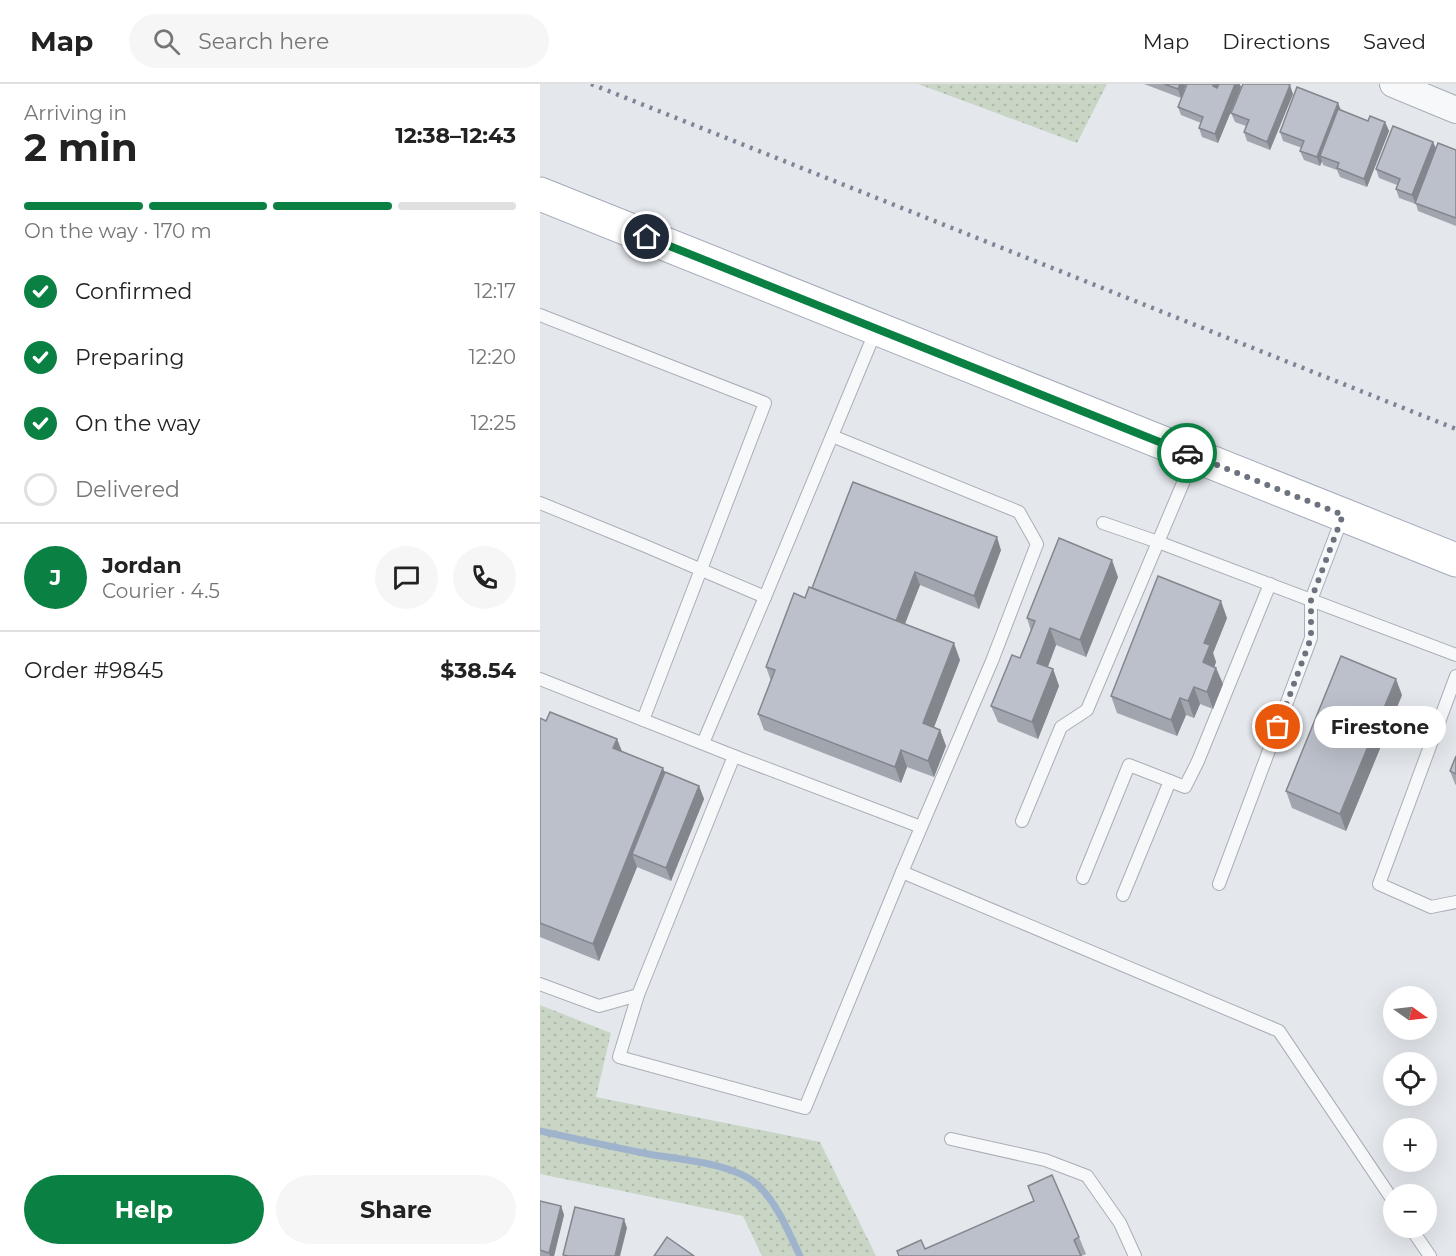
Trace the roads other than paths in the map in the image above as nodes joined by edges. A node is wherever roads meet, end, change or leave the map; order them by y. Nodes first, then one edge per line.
1 (1393, 84) edge
2 (1456, 110) edge
3 (540, 194) edge
4 (540, 315) edge
5 (876, 328) junction
6 (832, 436) junction
7 (1194, 456) junction
8 (540, 503) edge
9 (1343, 515) junction
10 (1103, 523) dead end
11 (1158, 542) junction
12 (1456, 560) edge
13 (700, 570) junction
14 (1270, 584) junction
15 (765, 597) junction
16 (1311, 600) junction
17 (1456, 655) edge
18 (1456, 676) edge
19 (540, 679) edge
20 (643, 720) junction
21 (703, 743) junction
22 (734, 756) junction
23 (1170, 781) junction
24 (1022, 821) dead end
25 (921, 827) junction
26 (902, 872) junction
27 (1083, 878) dead end
28 (1219, 884) dead end
29 (1122, 895) dead end
30 (1456, 902) edge
31 (540, 984) edge
32 (638, 995) junction
33 (951, 1139) dead end
34 (1383, 1186) edge
35 (1418, 1238) edge
36 (1135, 1256) edge
37 (1430, 1256) edge

1 - 2 street
3 - 5 main road
4 - 13 lane
5 - 6 lane
5 - 7 main road
6 - 15 lane
6 - 25 lane
7 - 9 main road
7 - 11 lane
8 - 13 lane
9 - 12 main road
9 - 16 lane
10 - 11 lane
11 - 14 lane
11 - 24 lane
13 - 15 lane
13 - 20 lane
14 - 16 lane
14 - 23 lane
15 - 21 lane
16 - 17 lane
16 - 28 lane
18 - 30 lane
19 - 20 lane
20 - 21 lane
21 - 22 lane
22 - 25 lane
22 - 32 lane
23 - 27 lane
23 - 29 lane
25 - 26 lane
26 - 32 lane
26 - 34 lane
31 - 32 lane
33 - 36 lane
35 - 37 lane

